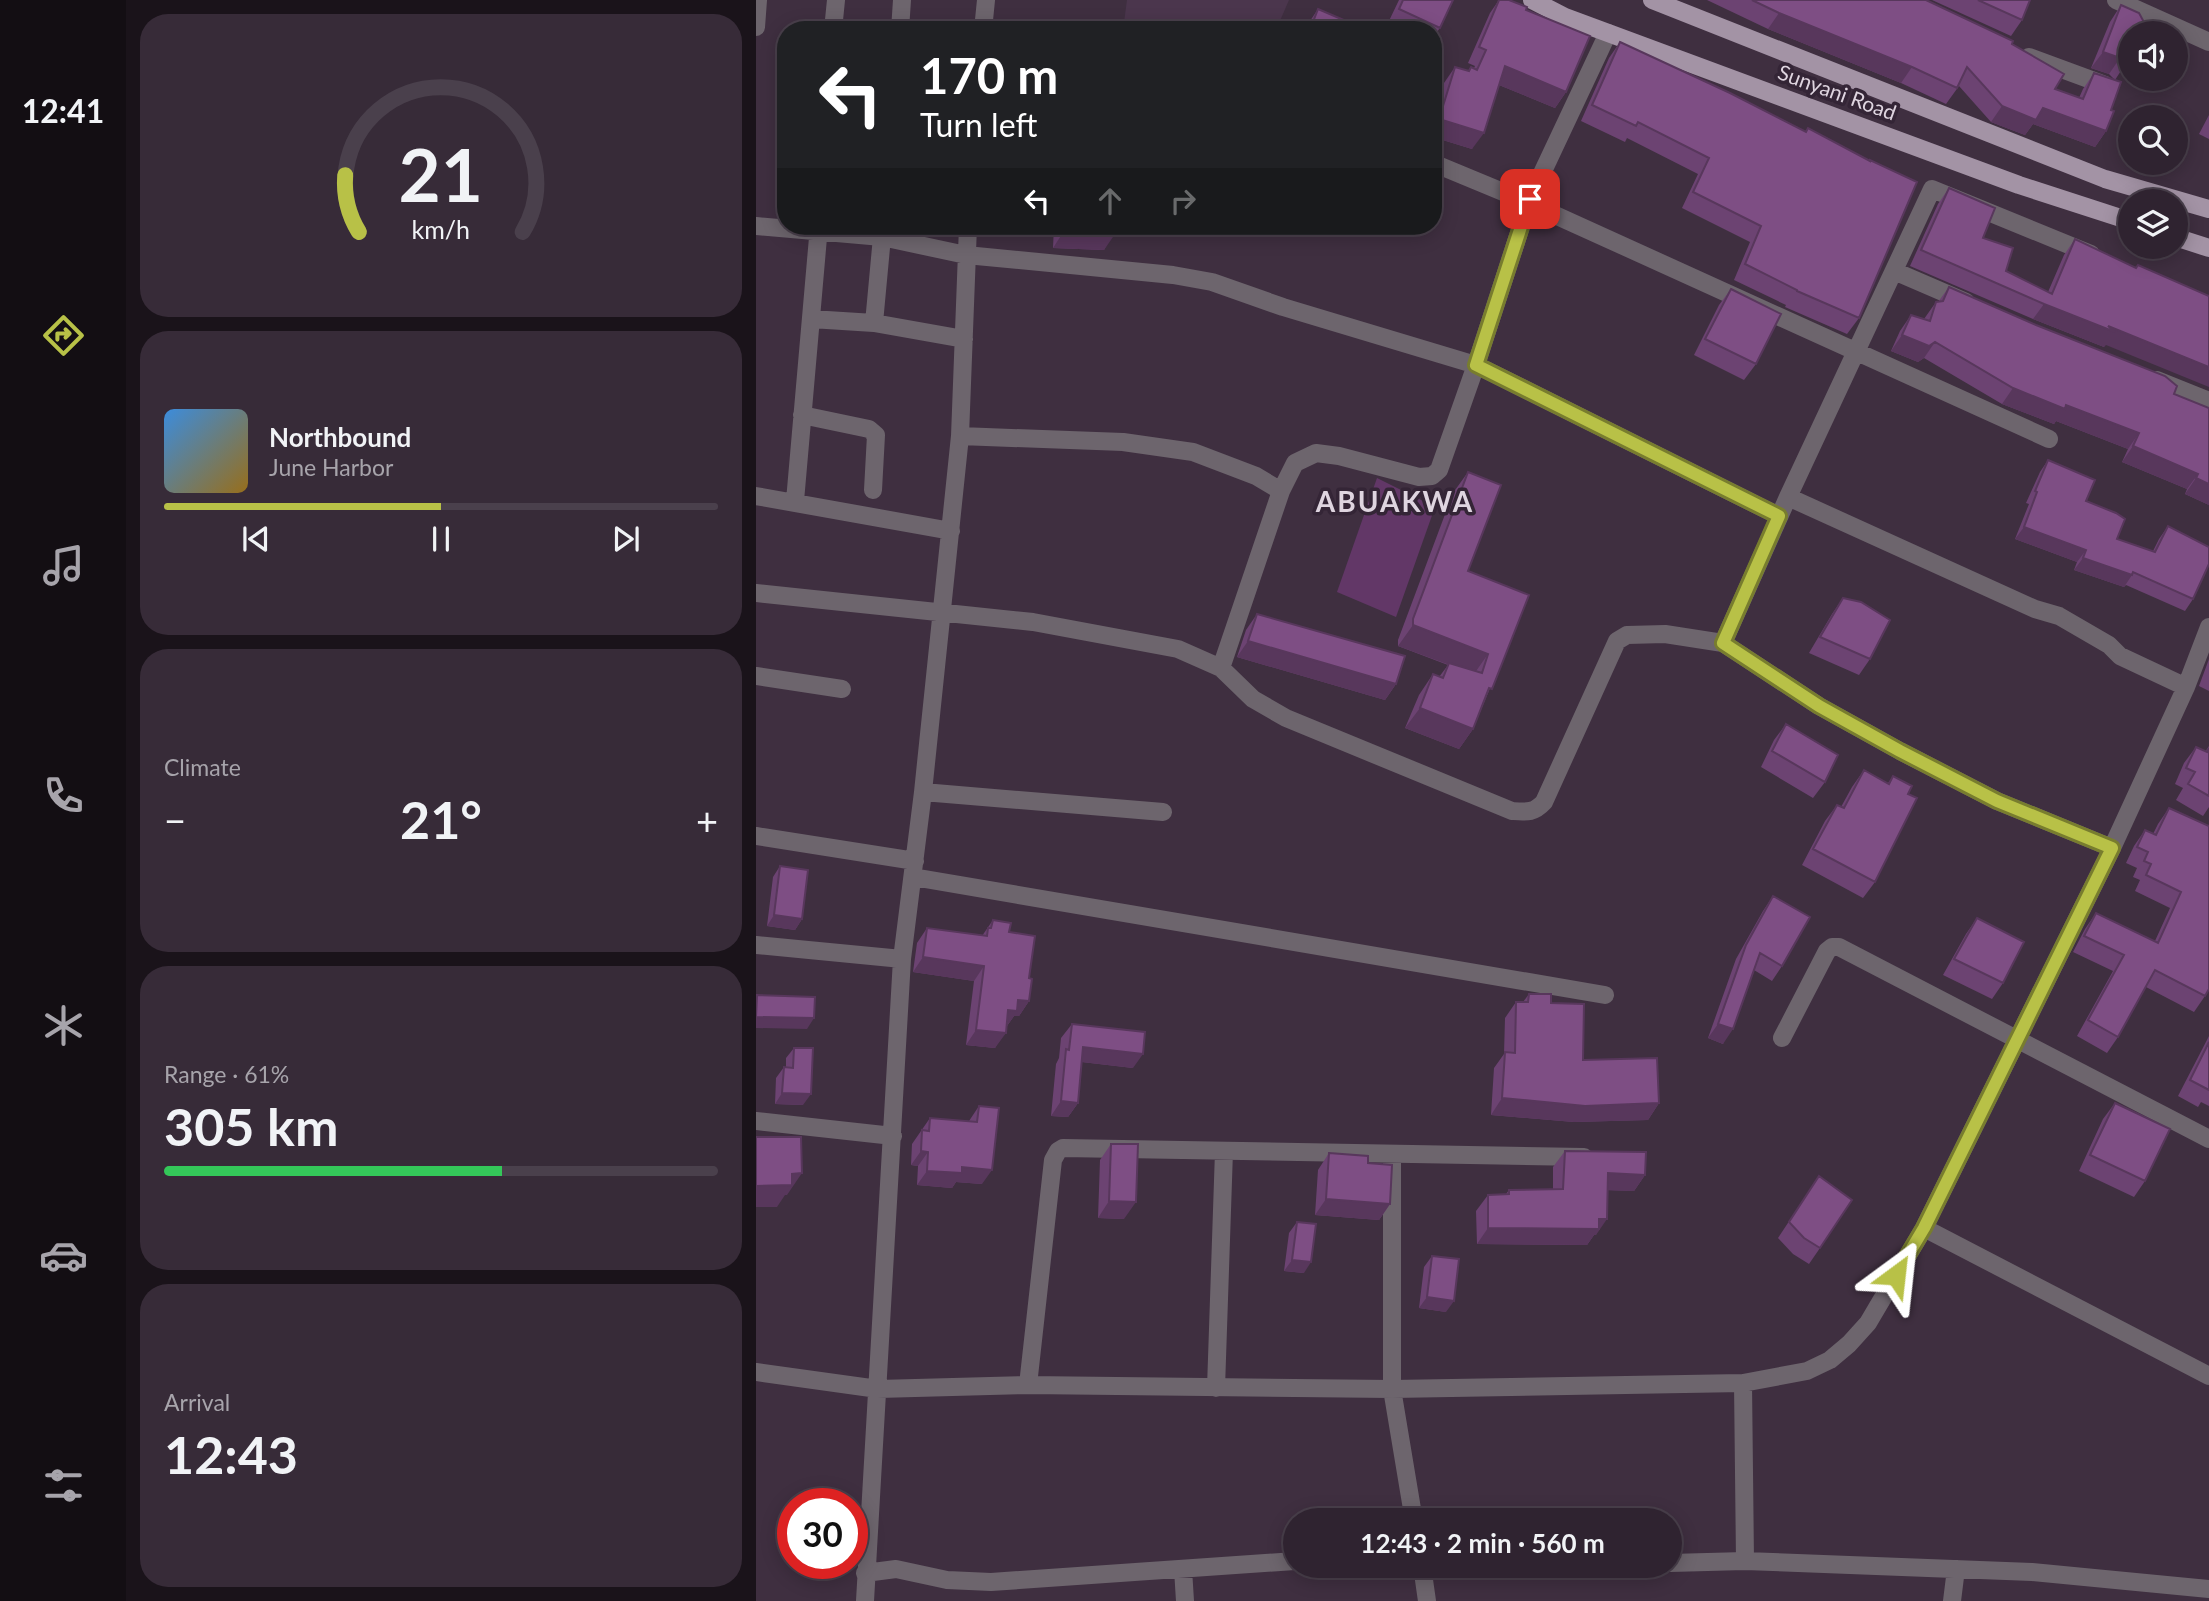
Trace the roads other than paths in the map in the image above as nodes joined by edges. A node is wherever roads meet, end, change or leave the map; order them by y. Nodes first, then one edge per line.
1 (758, 0) edge
2 (836, 0) edge
3 (902, 0) edge
4 (986, 0) edge
5 (1532, 0) edge
6 (1652, 0) edge
7 (2116, 0) edge
8 (835, 21) edge
9 (901, 21) edge
10 (985, 21) edge
11 (756, 27) edge
12 (1608, 33) junction
13 (2209, 42) edge
14 (2019, 52) edge
15 (2105, 85) edge
16 (1442, 167) edge
17 (1530, 199) junction
18 (2209, 209) edge
19 (2118, 217) edge
20 (756, 226) edge
21 (777, 227) edge
22 (818, 235) edge
23 (883, 235) edge
24 (897, 235) edge
25 (967, 235) edge
26 (2188, 241) edge
27 (2209, 248) edge
28 (966, 255) junction
29 (2111, 262) edge
30 (1894, 271) junction
31 (1980, 308) edge
32 (811, 318) junction
33 (874, 323) junction
34 (964, 339) junction
35 (1857, 351) junction
36 (1476, 365) junction
37 (2145, 375) edge
38 (2209, 401) edge
39 (802, 415) junction
40 (960, 436) junction
41 (2049, 439) dead end
42 (873, 490) dead end
43 (1281, 491) junction
44 (756, 496) edge
45 (1788, 497) junction
46 (795, 501) junction
47 (1779, 516) junction
48 (951, 531) junction
49 (756, 593) edge
50 (942, 613) junction
51 (2209, 627) edge
52 (1723, 643) junction
53 (1221, 668) junction
54 (756, 676) edge
55 (2186, 687) junction
56 (842, 689) dead end
57 (923, 792) junction
58 (1163, 812) dead end
59 (756, 836) edge
60 (2112, 848) junction
61 (914, 869) junction
62 (756, 945) edge
63 (902, 959) junction
64 (1605, 995) dead end
65 (1782, 1038) dead end
66 (2016, 1039) junction
67 (756, 1121) edge
68 (893, 1136) junction
69 (2209, 1139) edge
70 (1224, 1151) junction
71 (1392, 1154) junction
72 (1595, 1157) edge
73 (1924, 1228) junction
74 (756, 1372) edge
75 (2209, 1376) edge
76 (1743, 1382) junction
77 (1028, 1385) junction
78 (1216, 1388) junction
79 (878, 1389) junction
80 (1392, 1390) junction
81 (1412, 1508) edge
82 (868, 1542) edge
83 (1745, 1561) junction
84 (1283, 1562) edge
85 (1682, 1563) edge
86 (1183, 1569) junction
87 (1956, 1569) junction
88 (868, 1573) edge
89 (1424, 1578) edge
90 (866, 1579) edge
91 (2209, 1589) edge
92 (2155, 1592) edge
93 (865, 1601) edge
94 (1185, 1601) edge
95 (1427, 1601) edge
96 (1952, 1601) edge

1 - 11 street
2 - 8 street
3 - 9 street
4 - 10 street
5 - 12 main road, Sunyani Road
6 - 18 main road, Sunyani Road
7 - 13 street
12 - 17 street
12 - 19 main road, Sunyani Road
14 - 15 street
16 - 17 street
17 - 35 street
17 - 36 street
20 - 21 street
22 - 32 street
23 - 33 street
24 - 28 street
25 - 28 street
26 - 27 main road
28 - 34 street
28 - 36 street
29 - 30 street
30 - 31 street
30 - 35 street
32 - 33 street
32 - 39 street
33 - 34 street
34 - 40 street
35 - 41 street
35 - 45 street
36 - 43 street
36 - 47 street
37 - 38 street
39 - 42 street
39 - 46 street
40 - 43 street
40 - 48 street
43 - 53 street
44 - 46 street
45 - 47 street
45 - 55 street
46 - 48 street
47 - 52 street
48 - 50 street
49 - 50 street
50 - 53 street
50 - 57 street
51 - 55 street
52 - 53 street
52 - 60 street
54 - 56 street
55 - 60 street
57 - 58 street
57 - 61 street
59 - 61 street
60 - 66 street
61 - 63 street
61 - 64 street
62 - 63 street
63 - 68 street
65 - 66 street
66 - 69 street
66 - 73 street
67 - 68 street
68 - 79 street
70 - 71 street
70 - 77 street
70 - 78 street
71 - 72 street
71 - 80 street
73 - 75 street
73 - 76 street
74 - 79 street
76 - 80 street
76 - 83 street
77 - 78 street
77 - 79 street
78 - 80 street
79 - 82 street
80 - 81 street
83 - 85 street
83 - 87 street
84 - 86 street
86 - 88 street
86 - 94 street
87 - 92 street
87 - 96 street
89 - 95 street
90 - 93 street
91 - 92 street

